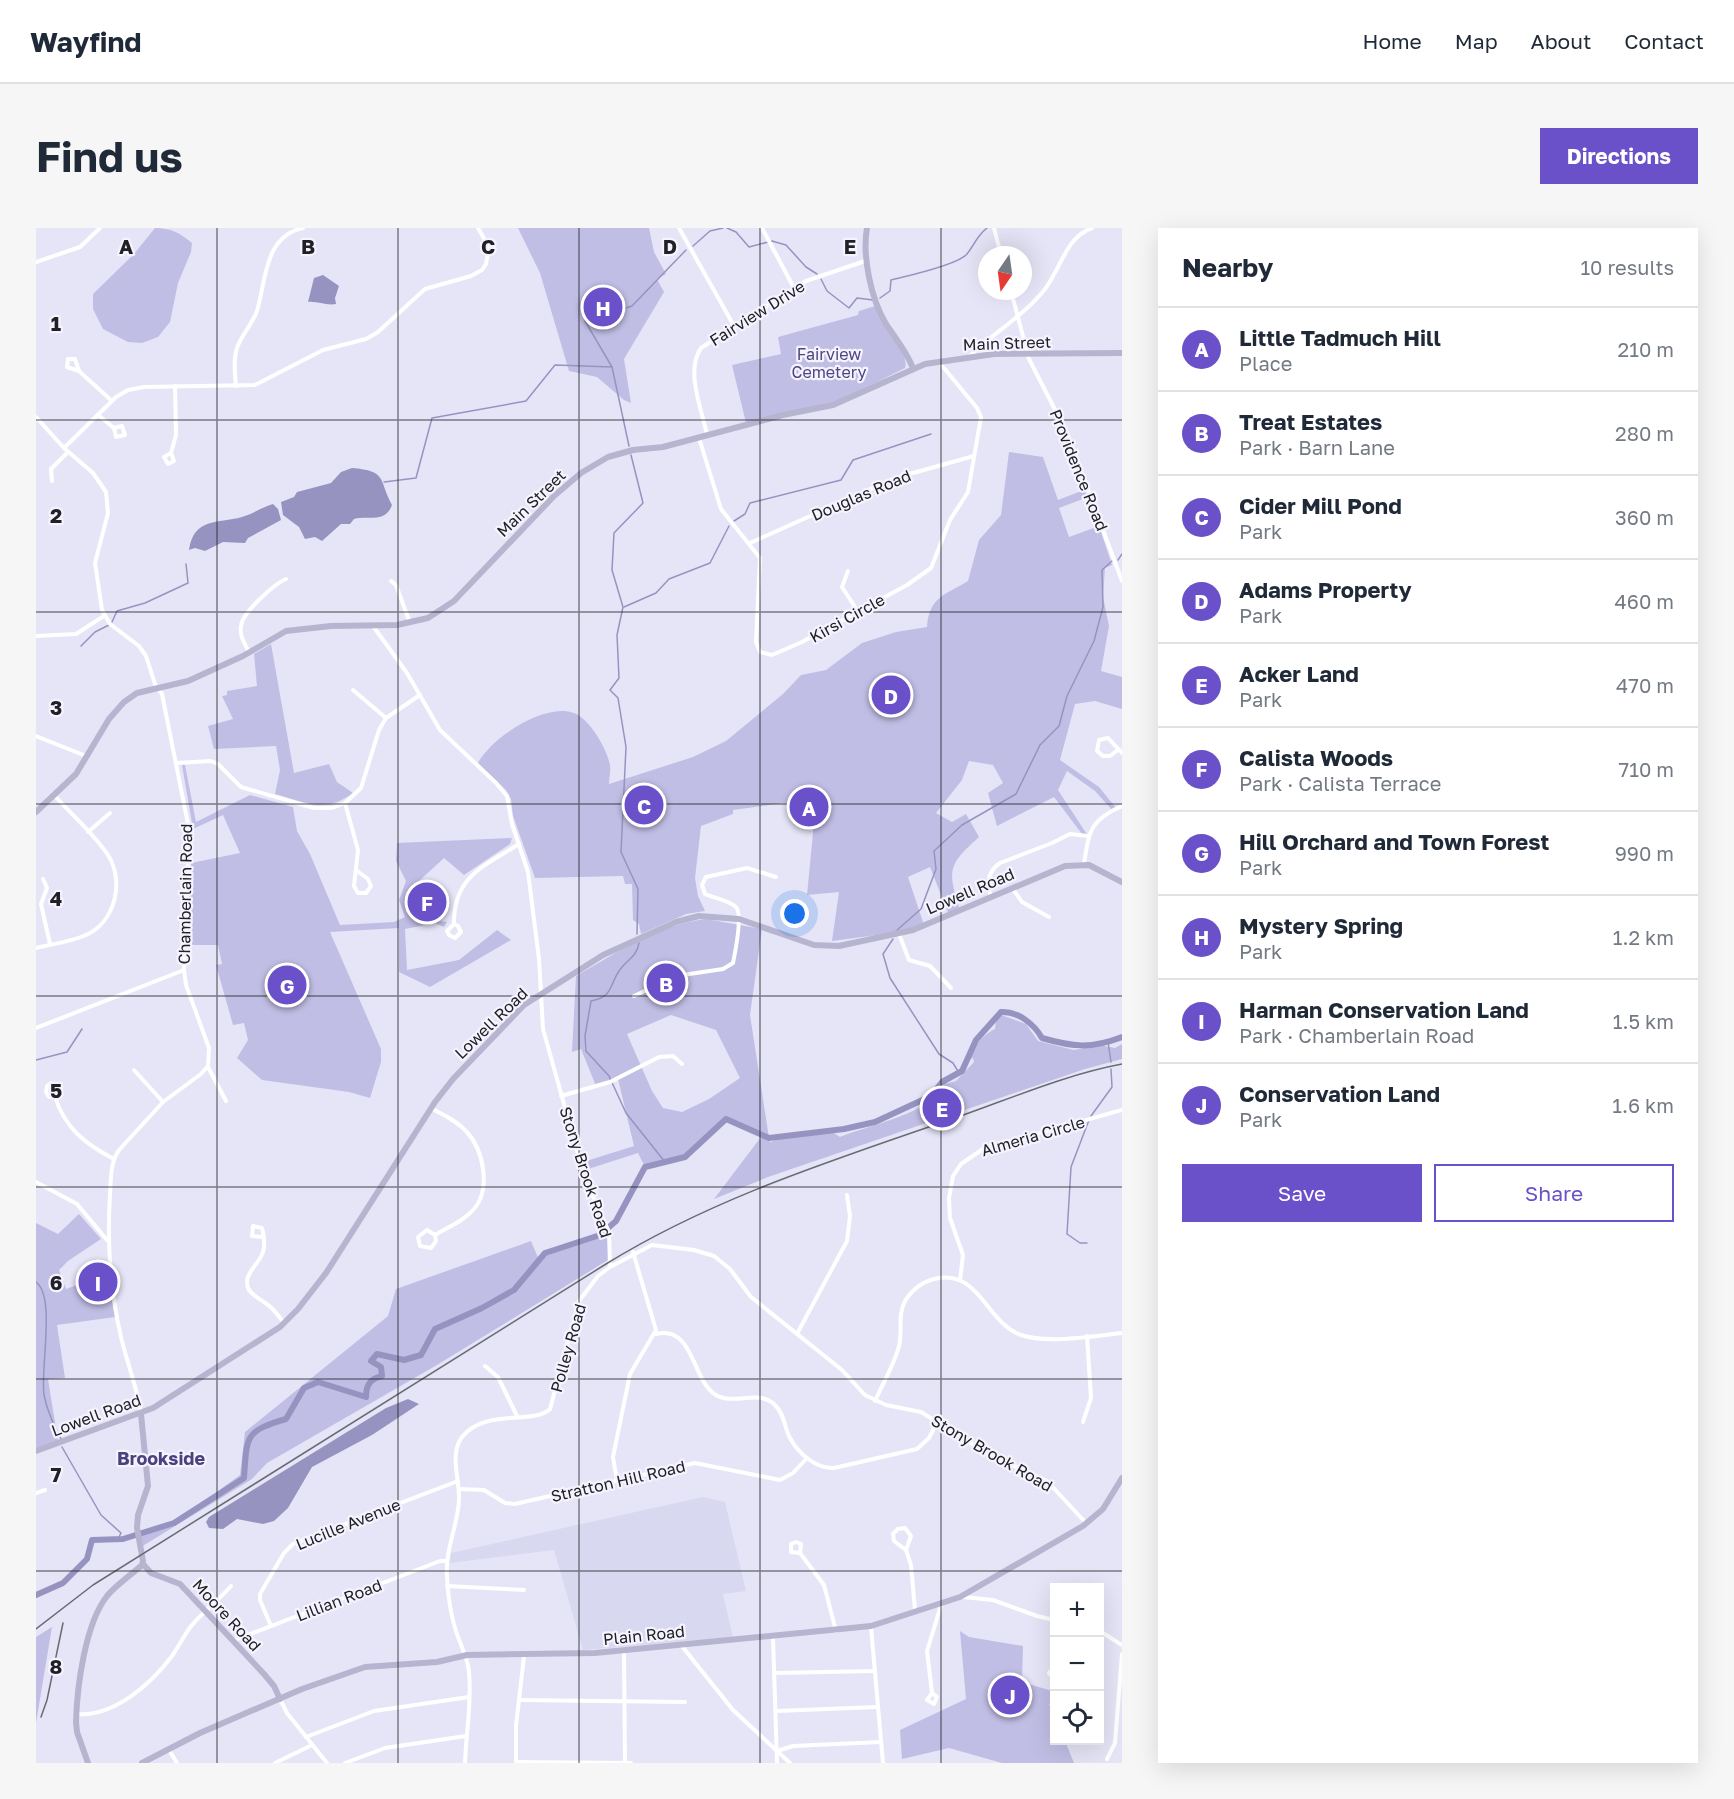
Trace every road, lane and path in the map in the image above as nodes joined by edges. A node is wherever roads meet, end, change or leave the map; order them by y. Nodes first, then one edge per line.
1 (100, 228) edge
2 (303, 228) edge
3 (478, 228) edge
4 (679, 228) edge
5 (762, 228) edge
6 (867, 228) edge
7 (994, 228) edge
8 (1092, 228) edge
9 (999, 246) edge
10 (865, 261) junction
11 (36, 262) edge
12 (794, 288) junction
13 (1013, 300) edge
14 (1017, 315) junction
15 (734, 326) junction
16 (1122, 353) edge
17 (1028, 354) junction
18 (970, 357) junction
19 (939, 362) junction
20 (913, 368) junction
21 (79, 370) dead end
22 (175, 386) junction
23 (236, 386) junction
24 (112, 401) junction
25 (98, 415) junction
26 (36, 417) edge
27 (114, 428) dead end
28 (707, 435) junction
29 (699, 438) junction
30 (66, 450) junction
31 (171, 453) dead end
32 (974, 456) junction
33 (52, 481) dead end
34 (750, 543) junction
35 (848, 571) dead end
36 (285, 579) dead end
37 (391, 581) dead end
38 (1122, 581) edge
39 (857, 610) junction
40 (104, 616) junction
41 (410, 623) junction
42 (373, 626) junction
43 (36, 636) edge
44 (249, 652) junction
45 (158, 687) junction
46 (353, 690) dead end
47 (420, 695) junction
48 (386, 718) junction
49 (36, 736) edge
50 (1120, 751) edge
51 (87, 756) junction
52 (176, 763) junction
53 (55, 796) junction
54 (345, 803) junction
55 (1122, 806) edge
56 (36, 811) edge
57 (110, 813) dead end
58 (88, 832) junction
59 (1088, 836) junction
60 (519, 843) junction
61 (1083, 864) junction
62 (356, 870) junction
63 (776, 877) dead end
64 (43, 879) dead end
65 (1122, 882) edge
66 (1012, 888) junction
67 (991, 897) junction
68 (1050, 917) dead end
69 (738, 919) junction
70 (454, 924) dead end
71 (899, 934) junction
72 (50, 944) junction
73 (36, 948) edge
74 (184, 970) junction
75 (951, 988) dead end
76 (539, 995) junction
77 (634, 996) dead end
78 (36, 1028) edge
79 (682, 1064) dead end
80 (208, 1066) junction
81 (134, 1070) dead end
82 (561, 1096) junction
83 (55, 1097) dead end
84 (226, 1101) dead end
85 (163, 1102) junction
86 (432, 1108) junction
87 (1122, 1110) edge
88 (114, 1159) junction
89 (36, 1182) edge
90 (847, 1195) dead end
91 (435, 1235) junction
92 (263, 1237) dead end
93 (107, 1240) junction
94 (633, 1252) junction
95 (610, 1267) junction
96 (960, 1280) junction
97 (284, 1323) junction
98 (798, 1332) junction
99 (656, 1334) junction
100 (1122, 1334) edge
101 (1087, 1336) junction
102 (485, 1366) dead end
103 (875, 1401) junction
104 (141, 1414) junction
105 (517, 1416) junction
106 (937, 1422) junction
107 (1083, 1422) dead end
108 (36, 1451) edge
109 (807, 1458) junction
110 (1122, 1478) edge
111 (458, 1481) junction
112 (617, 1481) junction
113 (459, 1489) junction
114 (45, 1490) dead end
115 (36, 1493) edge
116 (1087, 1523) junction
117 (906, 1550) junction
118 (800, 1553) dead end
119 (447, 1561) junction
120 (143, 1564) junction
121 (231, 1586) dead end
122 (447, 1586) junction
123 (524, 1590) dead end
124 (972, 1594) junction
125 (942, 1602) junction
126 (915, 1610) junction
127 (205, 1612) junction
128 (1050, 1619) edge
129 (271, 1626) junction
130 (871, 1626) junction
131 (836, 1631) junction
132 (1104, 1634) edge
133 (773, 1637) junction
134 (231, 1641) junction
135 (680, 1644) junction
136 (1122, 1645) edge
137 (624, 1650) junction
138 (1122, 1654) edge
139 (467, 1655) junction
140 (524, 1656) junction
141 (875, 1671) junction
142 (775, 1673) junction
143 (932, 1693) dead end
144 (469, 1697) junction
145 (280, 1699) junction
146 (519, 1701) junction
147 (625, 1702) junction
148 (685, 1702) dead end
149 (878, 1707) junction
150 (776, 1711) junction
151 (76, 1714) junction
152 (466, 1736) junction
153 (306, 1737) junction
154 (881, 1742) junction
155 (312, 1745) junction
156 (169, 1749) junction
157 (776, 1751) junction
158 (1107, 1758) dead end
159 (516, 1762) edge
160 (88, 1763) edge
161 (142, 1763) edge
162 (177, 1763) edge
163 (275, 1763) edge
164 (327, 1763) edge
165 (345, 1763) edge
166 (465, 1763) edge
167 (625, 1763) edge
168 (631, 1763) edge
169 (777, 1763) edge
170 (790, 1763) edge
171 (883, 1763) edge

1 - 11 street
2 - 23 street
3 - 23 street
4 - 15 street
5 - 12 street
6 - 10 main road
7 - 9 street
8 - 14 street
10 - 12 street, Fairview Drive
10 - 20 main road
12 - 15 street, Fairview Drive
13 - 14 street, Providence Road
14 - 17 street, Providence Road
14 - 18 street
15 - 28 street, Fairview Drive
16 - 17 main road, Main Street
17 - 18 main road, Main Street
17 - 38 street, Providence Road
18 - 19 main road, Main Street
19 - 20 main road, Main Street
19 - 32 street, Kirsi Circle
20 - 28 main road, Main Street
21 - 24 street
22 - 23 street
22 - 24 street
22 - 31 street
24 - 25 street
25 - 27 street
25 - 30 street
26 - 30 street
28 - 29 main road, Main Street
29 - 34 street, Kirsi Circle
29 - 41 main road, Main Street
30 - 33 street
30 - 40 street
32 - 34 street, Douglas Road
32 - 39 street, Kirsi Circle
34 - 39 street, Kirsi Circle
35 - 39 street
36 - 44 street
37 - 41 street
40 - 43 street
40 - 45 street, Chamberlain Road
41 - 42 main road, Main Street
42 - 44 main road, Main Street
42 - 47 street, Stony Brook Road
44 - 45 main road, Main Street
45 - 51 main road, Main Street
45 - 52 street, Chamberlain Road
46 - 48 street
47 - 48 street
47 - 60 street, Stony Brook Road
48 - 54 street
49 - 51 street
50 - 50 street
51 - 53 main road, Main Street
52 - 54 street
52 - 74 street, Chamberlain Road
53 - 56 main road, Main Street
53 - 58 street
54 - 62 street
55 - 59 street
57 - 58 street
58 - 72 street
59 - 61 street
59 - 67 street
60 - 70 street
60 - 76 street, Stony Brook Road
61 - 65 main road
61 - 66 main road, Lowell Road
62 - 62 street
63 - 69 street
64 - 72 street
66 - 67 main road, Lowell Road
66 - 68 street
67 - 71 main road, Lowell Road
69 - 71 main road, Lowell Road
69 - 76 main road, Lowell Road
69 - 77 street
71 - 75 street
72 - 73 street
74 - 78 street
74 - 80 street, Chamberlain Road
76 - 82 street, Stony Brook Road
76 - 86 main road, Lowell Road
79 - 82 street
80 - 84 street
80 - 85 street
81 - 85 street
82 - 95 street, Stony Brook Road
83 - 88 street
85 - 88 street
86 - 91 street
86 - 97 main road, Lowell Road
87 - 96 street, Almeria Circle
88 - 93 street
89 - 93 street
90 - 98 street
91 - 91 street
92 - 97 street
93 - 104 street
94 - 95 street, Stony Brook Road
94 - 98 street, Stony Brook Road
94 - 99 street
95 - 105 street, Polley Road
96 - 101 street
96 - 103 street
97 - 104 main road, Lowell Road
98 - 103 street, Stony Brook Road
99 - 109 street
99 - 112 street
100 - 101 street
101 - 107 street
102 - 105 street
103 - 106 street, Stony Brook Road
104 - 108 main road, Lowell Road
104 - 120 main road
105 - 111 street, Polley Road
106 - 109 street
106 - 116 street, Stony Brook Road
109 - 112 street, Stratton Hill Road
110 - 116 main road, Plain Road
111 - 113 street, Polley Road
111 - 129 street, Lucille Avenue
112 - 113 street, Stratton Hill Road
113 - 119 street, Polley Road
114 - 115 street
116 - 124 main road, Plain Road
117 - 117 street
117 - 126 street
118 - 131 street
119 - 122 street, Polley Road
119 - 129 street, Lillian Road
120 - 127 main road, Moore Road
120 - 151 main road
121 - 127 street
122 - 123 street
122 - 139 street, Polley Road
124 - 125 main road, Plain Road
124 - 128 street
125 - 126 main road, Plain Road
125 - 143 street
126 - 130 main road, Plain Road
127 - 134 main road, Moore Road
127 - 151 street
129 - 134 street, Lillian Road
130 - 131 main road, Plain Road
130 - 141 street
131 - 133 main road, Plain Road
132 - 136 street
133 - 135 main road, Plain Road
133 - 142 street
134 - 145 main road, Moore Road
135 - 137 main road, Plain Road
135 - 157 street
137 - 140 main road, Plain Road
137 - 147 street
138 - 158 street
139 - 140 main road, Plain Road
139 - 144 street, Polley Road
139 - 145 main road, Plain Road
140 - 146 street
141 - 142 street
141 - 149 street
142 - 150 street
144 - 152 street, Polley Road
144 - 153 street
145 - 153 street
145 - 156 main road, Plain Road
146 - 147 street
146 - 159 street
147 - 148 street
147 - 167 street
149 - 150 street
149 - 154 street
150 - 157 street
151 - 160 main road
152 - 165 street
152 - 166 street, Polley Road
153 - 155 street
154 - 157 street
154 - 171 street
155 - 163 street
155 - 164 street
156 - 161 main road, Plain Road
156 - 162 street
157 - 169 street
157 - 170 street
159 - 167 street
167 - 168 street

